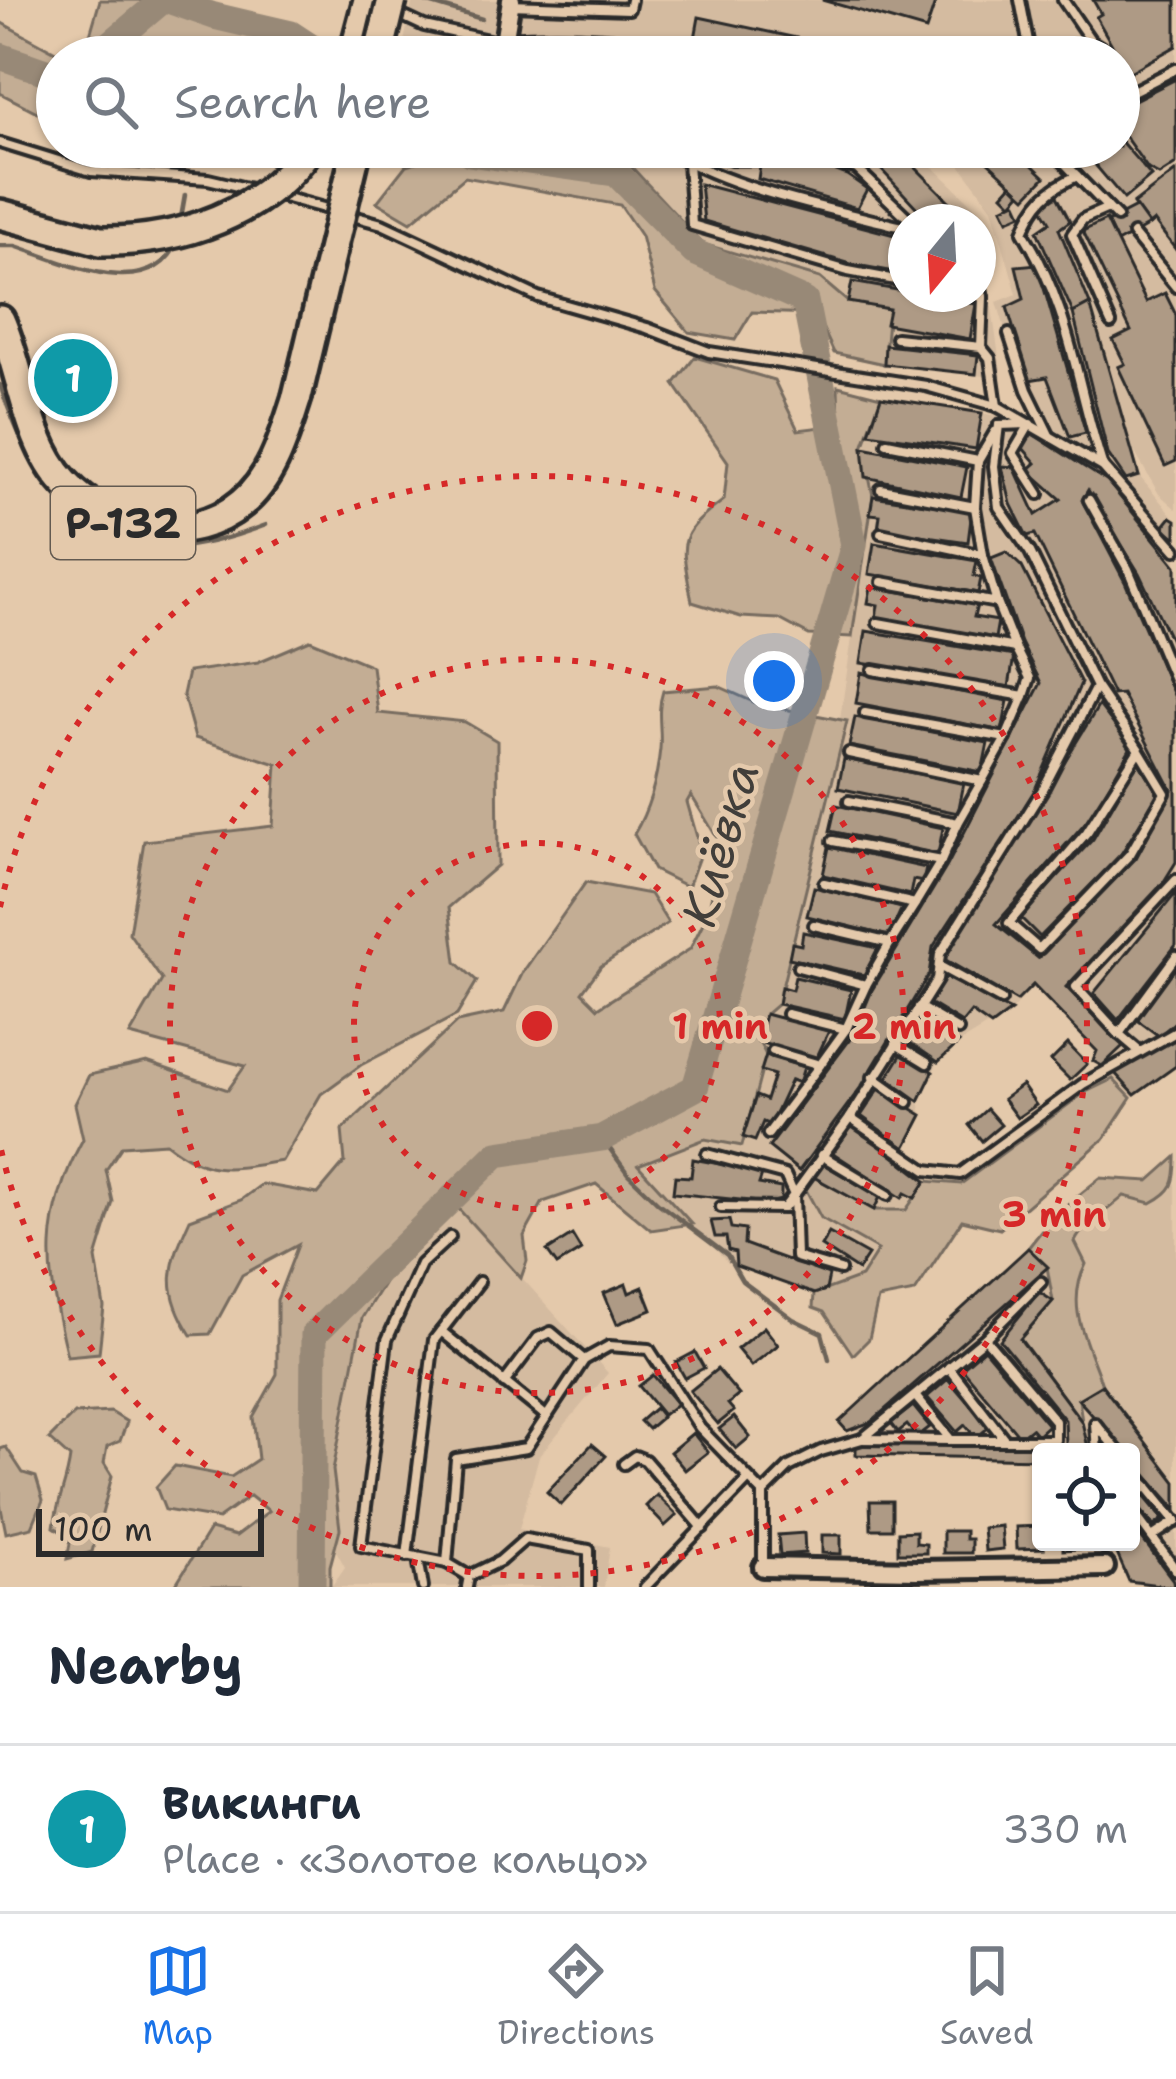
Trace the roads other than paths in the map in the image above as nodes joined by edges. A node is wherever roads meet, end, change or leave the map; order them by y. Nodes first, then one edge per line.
1 (369, 0) edge
2 (392, 0) edge
3 (631, 0) edge
4 (1020, 0) edge
5 (1063, 0) edge
6 (510, 3) edge
7 (359, 36) edge
8 (383, 36) edge
9 (471, 36) edge
10 (505, 36) edge
11 (1027, 36) edge
12 (1088, 36) edge
13 (1176, 69) edge
14 (1140, 87) edge
15 (0, 143) edge
16 (36, 154) edge
17 (81, 168) edge
18 (293, 168) edge
19 (352, 168) edge
20 (688, 168) edge
21 (702, 168) edge
22 (854, 168) edge
23 (1069, 168) edge
24 (1077, 176) junction
25 (890, 204) edge
26 (1108, 208) junction
27 (0, 214) edge
28 (1117, 218) dead end
29 (888, 220) edge
30 (1133, 234) dead end
31 (888, 279) edge
32 (1176, 287) edge
33 (982, 312) edge
34 (0, 320) edge
35 (1112, 322) dead end
36 (1009, 334) dead end
37 (896, 338) dead end
38 (981, 347) junction
39 (997, 406) junction
40 (1030, 424) junction
41 (999, 425) junction
42 (1050, 436) junction
43 (887, 443) dead end
44 (978, 461) junction
45 (1103, 467) junction
46 (880, 490) dead end
47 (1039, 494) dead end
48 (1089, 500) dead end
49 (975, 507) junction
50 (880, 533) dead end
51 (1176, 550) edge
52 (983, 554) junction
53 (882, 582) dead end
54 (997, 602) junction
55 (878, 623) dead end
56 (1015, 648) junction
57 (873, 670) dead end
58 (1176, 684) edge
59 (1096, 687) junction
60 (1024, 696) junction
61 (866, 713) dead end
62 (1006, 738) junction
63 (1139, 749) junction
64 (848, 753) dead end
65 (982, 781) junction
66 (849, 801) dead end
67 (958, 824) junction
68 (833, 841) dead end
69 (941, 861) junction
70 (1176, 880) edge
71 (824, 884) dead end
72 (915, 904) junction
73 (814, 925) dead end
74 (890, 944) junction
75 (1176, 956) edge
76 (940, 966) junction
77 (798, 968) dead end
78 (866, 985) junction
79 (1001, 1000) dead end
80 (919, 1007) junction
81 (787, 1014) dead end
82 (846, 1029) junction
83 (958, 1030) dead end
84 (1176, 1032) edge
85 (1119, 1034) junction
86 (896, 1043) junction
87 (1139, 1051) junction
88 (773, 1052) dead end
89 (928, 1063) dead end
90 (820, 1065) junction
91 (873, 1077) junction
92 (908, 1102) dead end
93 (850, 1118) junction
94 (768, 1134) dead end
95 (707, 1154) dead end
96 (821, 1155) junction
97 (794, 1195) junction
98 (888, 1195) dead end
99 (721, 1207) dead end
100 (450, 1237) dead end
101 (839, 1270) dead end
102 (479, 1282) dead end
103 (1041, 1282) dead end
104 (440, 1331) junction
105 (985, 1338) junction
106 (584, 1360) junction
107 (949, 1367) junction
108 (504, 1382) junction
109 (916, 1397) junction
110 (546, 1416) junction
111 (862, 1439) junction
112 (1005, 1440) junction
113 (951, 1441) junction
114 (1096, 1443) edge
115 (1111, 1443) edge
116 (624, 1464) dead end
117 (1140, 1478) edge
118 (748, 1480) junction
119 (1147, 1486) junction
120 (1140, 1491) edge
121 (763, 1493) junction
122 (1140, 1521) edge
123 (1176, 1521) edge
124 (703, 1528) junction
125 (1152, 1537) junction
126 (407, 1556) junction
127 (418, 1558) junction
128 (447, 1564) junction
129 (763, 1567) joint
130 (1105, 1567) dead end
131 (1176, 1570) edge
132 (469, 1576) junction
133 (918, 1579) edge
134 (423, 1587) edge
135 (467, 1587) edge
136 (589, 1587) edge
137 (645, 1587) edge

1 - 7 highway
1 - 9 lane
2 - 8 highway, bridge
3 - 6 lane
4 - 11 lane
5 - 12 lane
6 - 10 street
13 - 14 lane
15 - 16 lane
17 - 39 lane
18 - 27 highway, bridge
19 - 34 highway, Р-132, bridge
20 - 31 lane
21 - 29 lane
22 - 25 lane
23 - 24 lane
24 - 26 lane
24 - 45 lane
26 - 28 lane
26 - 35 lane
30 - 32 lane
33 - 38 lane
36 - 42 lane
37 - 38 lane
38 - 39 lane
39 - 40 lane
40 - 41 lane
40 - 42 lane
40 - 47 lane
41 - 44 lane
41 - 59 lane
42 - 45 lane
43 - 44 lane
44 - 49 lane
45 - 51 lane
46 - 49 lane
48 - 58 lane
49 - 52 lane
50 - 52 lane
52 - 54 lane
53 - 54 lane
54 - 56 lane
55 - 56 lane
56 - 60 lane
57 - 60 lane
59 - 63 lane
59 - 76 lane
60 - 62 lane
61 - 62 lane
62 - 65 lane
63 - 63 lane
64 - 65 lane
65 - 67 lane
66 - 67 lane
67 - 69 lane
68 - 69 lane
69 - 72 lane
70 - 85 lane
71 - 72 lane
72 - 74 lane
73 - 74 lane
74 - 78 lane
75 - 85 lane
76 - 79 lane
76 - 80 lane
77 - 78 lane
78 - 82 lane
80 - 83 lane
80 - 86 lane
81 - 82 lane
82 - 90 lane
84 - 87 lane
85 - 87 lane
86 - 89 lane
86 - 91 lane
87 - 93 lane
88 - 90 lane
90 - 94 lane
91 - 92 lane
91 - 93 lane
93 - 96 lane
95 - 97 lane
96 - 97 lane
96 - 98 lane
97 - 99 lane
97 - 101 lane
100 - 126 lane
102 - 104 lane
103 - 105 lane
104 - 108 lane
104 - 126 lane
105 - 107 lane
105 - 112 lane
106 - 108 lane
106 - 110 lane
106 - 118 lane
107 - 109 lane
107 - 112 lane
108 - 110 lane
109 - 111 lane
109 - 113 lane
110 - 128 lane
111 - 113 lane
111 - 121 lane
112 - 113 lane
114 - 115 lane
116 - 124 lane
117 - 119 lane
118 - 121 lane
118 - 124 lane
119 - 120 lane
119 - 123 lane
121 - 129 lane
122 - 125 lane
123 - 125 lane
124 - 137 lane
125 - 131 lane
126 - 127 lane
127 - 128 lane
127 - 134 lane
128 - 132 lane
129 - 133 street
130 - 133 street
132 - 135 lane
132 - 136 lane

